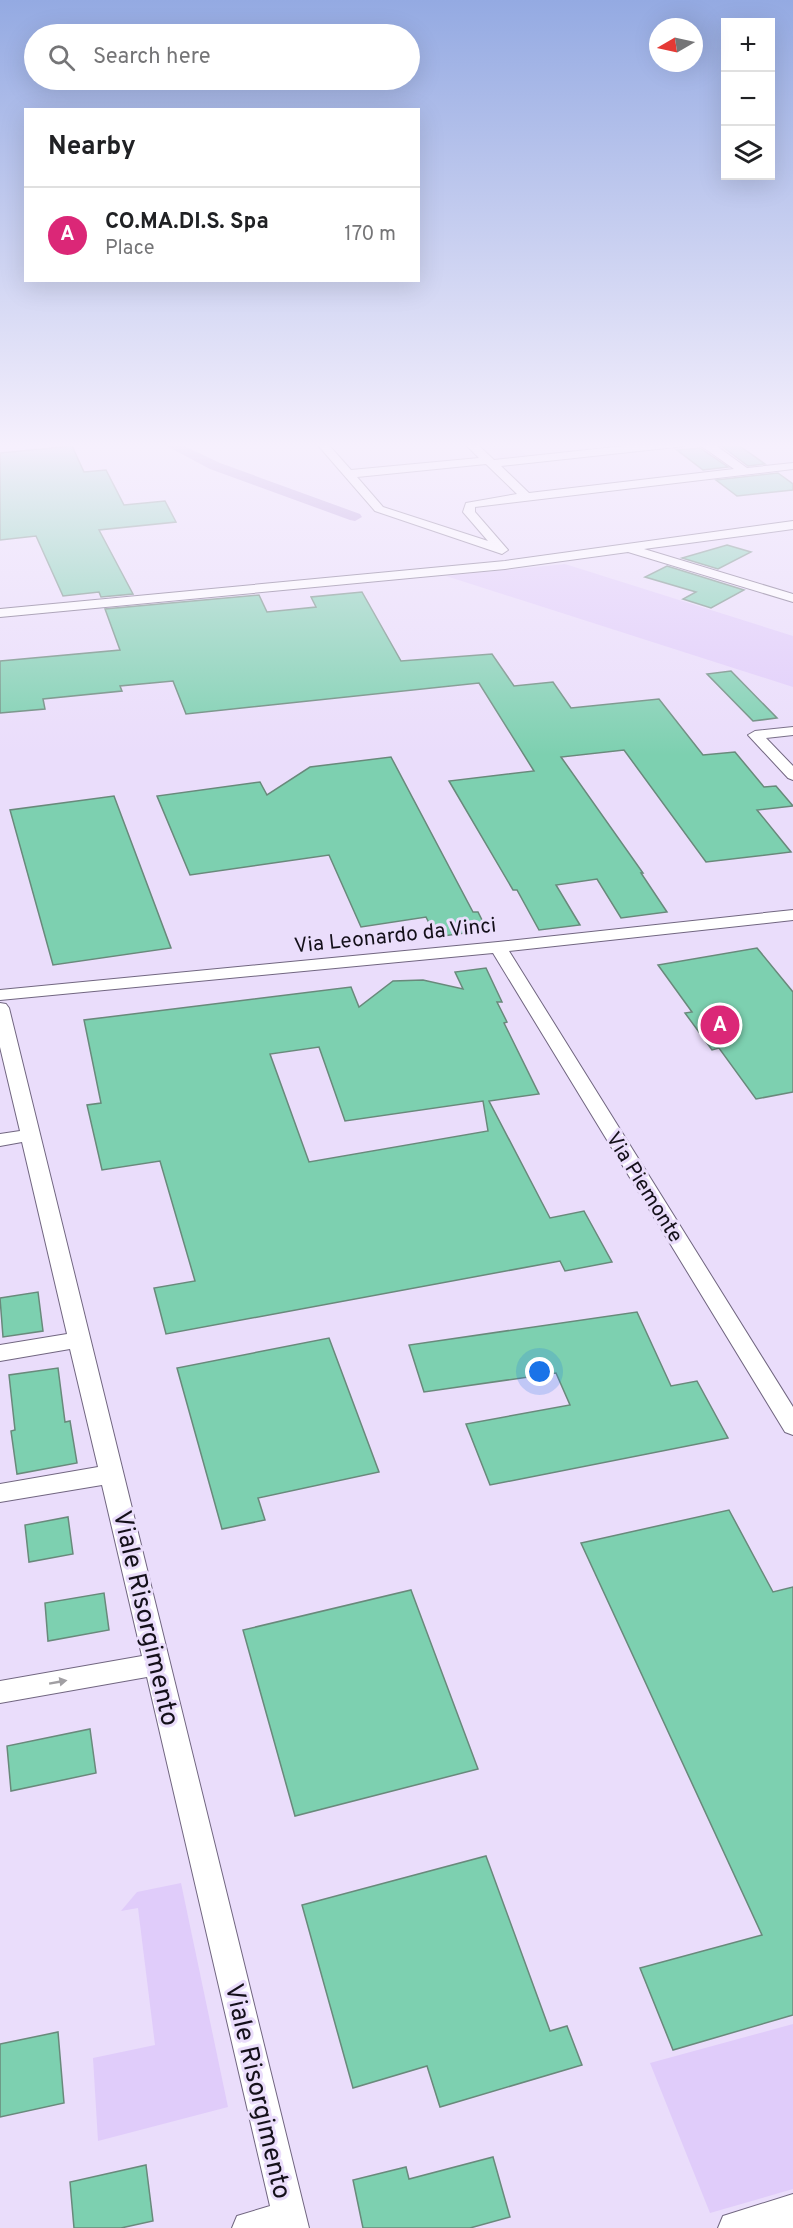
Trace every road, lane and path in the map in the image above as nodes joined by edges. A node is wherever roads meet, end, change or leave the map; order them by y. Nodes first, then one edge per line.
1 (495, 547) edge
2 (641, 547) edge
3 (501, 549) joint
4 (627, 549) junction
5 (536, 561) junction
6 (793, 598) edge
7 (0, 614) edge
8 (793, 731) edge
9 (793, 775) edge
10 (793, 915) edge
11 (498, 947) junction
12 (0, 995) edge
13 (0, 1008) edge
14 (31, 1135) junction
15 (0, 1140) edge
16 (80, 1339) junction
17 (0, 1353) edge
18 (793, 1426) edge
19 (113, 1474) junction
20 (0, 1494) edge
21 (158, 1664) junction
22 (0, 1692) edge
23 (793, 2211) edge
24 (291, 2223) edge
25 (249, 2228) edge
26 (735, 2228) edge

1 - 3 street
2 - 4 street
3 - 5 street
4 - 5 street
4 - 6 street
5 - 7 street
8 - 9 street
10 - 11 street, Via Leonardo da Vinci
11 - 12 street, Via Leonardo da Vinci
11 - 18 street, Via Piemonte
13 - 14 street, Viale Risorgimento
14 - 15 street
14 - 16 street, Viale Risorgimento
16 - 17 street
16 - 19 street, Viale Risorgimento
19 - 20 street
19 - 21 street, Viale Risorgimento
22 -> 21 street
21 - 24 street, Viale Risorgimento
23 - 26 street
24 - 25 street

